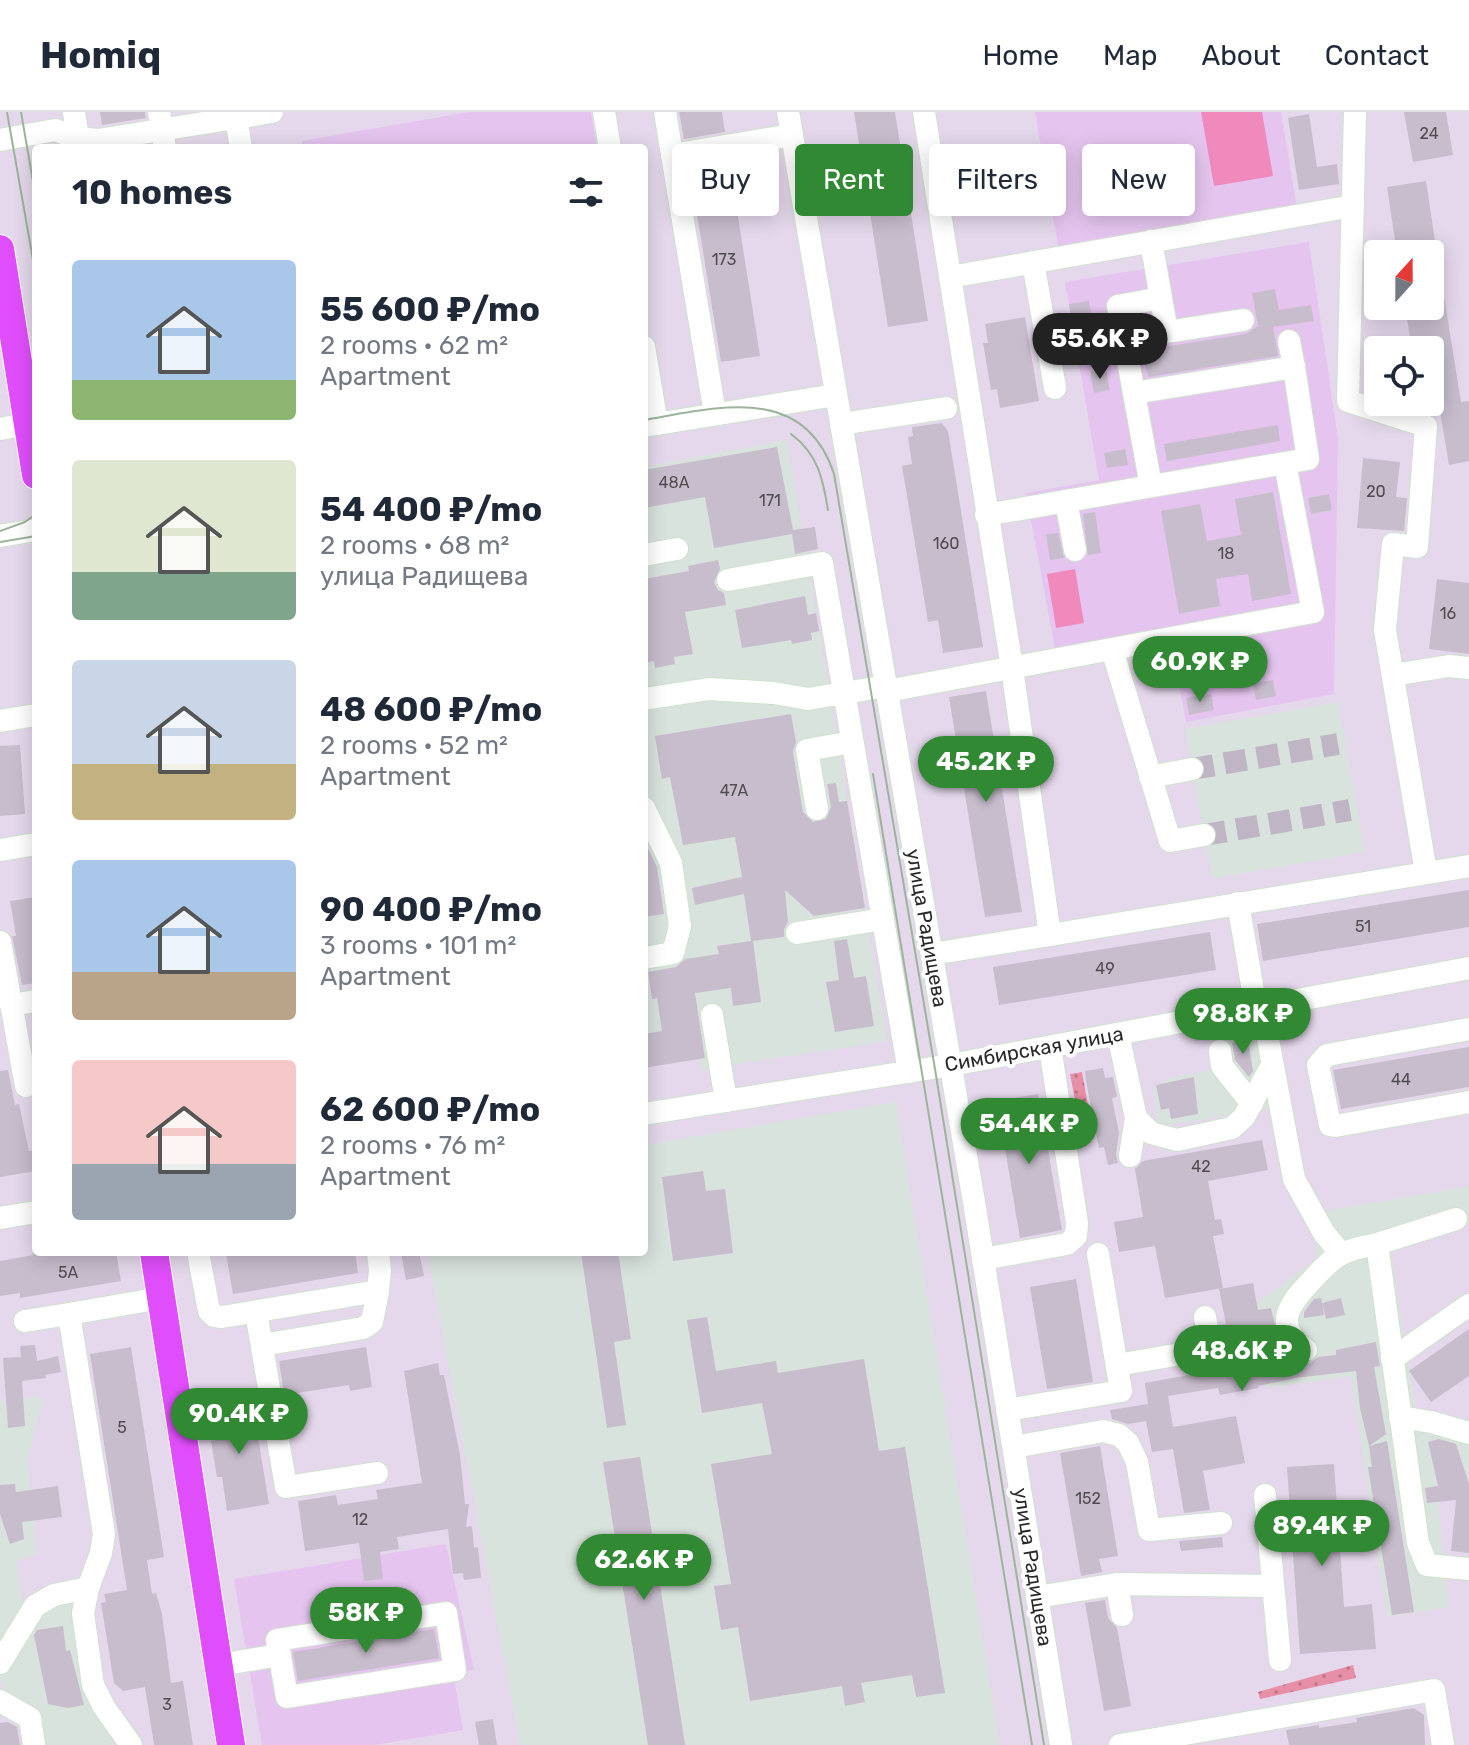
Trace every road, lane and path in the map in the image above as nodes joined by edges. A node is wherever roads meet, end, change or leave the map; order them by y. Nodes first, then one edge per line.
1 (74, 112) edge
2 (272, 112) edge
3 (604, 112) edge
4 (665, 112) edge
5 (788, 112) edge
6 (924, 112) edge
7 (1355, 112) edge
8 (236, 118) junction
9 (162, 130) edge
10 (792, 135) junction
11 (78, 138) junction
12 (0, 140) edge
13 (240, 144) edge
14 (609, 144) edge
15 (738, 144) edge
16 (672, 155) edge
17 (1353, 206) junction
18 (682, 216) edge
19 (1151, 241) junction
20 (0, 249) edge
21 (1033, 262) junction
22 (950, 277) junction
23 (1161, 298) junction
24 (1243, 320) dead end
25 (1289, 341) dead end
26 (1294, 367) junction
27 (1055, 388) dead end
28 (1134, 393) junction
29 (836, 395) junction
30 (648, 399) edge
31 (946, 408) dead end
32 (715, 414) junction
33 (841, 424) junction
34 (650, 425) edge
35 (14, 426) edge
36 (1285, 463) junction
37 (32, 466) edge
38 (1151, 486) junction
39 (1066, 501) junction
40 (986, 515) junction
41 (32, 531) edge
42 (0, 536) edge
43 (677, 549) dead end
44 (1075, 550) dead end
45 (648, 554) edge
46 (728, 580) dead end
47 (1112, 649) junction
48 (1012, 668) junction
49 (1469, 668) edge
50 (1393, 675) junction
51 (886, 688) junction
52 (844, 693) junction
53 (648, 698) edge
54 (32, 716) edge
55 (0, 721) edge
56 (852, 742) junction
57 (1192, 769) tunnel mouth
58 (1150, 777) junction
59 (817, 809) dead end
60 (648, 816) edge
61 (1204, 835) tunnel mouth
62 (32, 845) edge
63 (1, 850) edge
64 (1469, 866) edge
65 (1426, 872) junction
66 (1238, 903) junction
67 (883, 919) junction
68 (797, 933) dead end
69 (1050, 935) junction
70 (0, 942) edge
71 (932, 954) junction
72 (648, 957) edge
73 (1469, 968) edge
74 (32, 1002) edge
75 (11, 1005) junction
76 (1259, 1007) junction
77 (712, 1015) dead end
78 (1469, 1029) edge
79 (1118, 1034) junction
80 (1050, 1047) junction
81 (1220, 1051) dead end
82 (951, 1065) junction
83 (1271, 1067) junction
84 (909, 1072) junction
85 (26, 1086) dead end
86 (726, 1101) junction
87 (1469, 1102) edge
88 (1252, 1104) junction
89 (648, 1113) edge
90 (1136, 1118) junction
91 (1130, 1156) dead end
92 (32, 1213) edge
93 (0, 1218) edge
94 (1456, 1219) dead end
95 (1377, 1244) junction
96 (1098, 1254) dead end
97 (1341, 1254) junction
98 (155, 1256) edge
99 (199, 1256) edge
100 (378, 1256) edge
101 (983, 1259) junction
102 (378, 1291) junction
103 (161, 1298) junction
104 (1469, 1305) edge
105 (256, 1312) junction
106 (69, 1314) junction
107 (1205, 1317) dead end
108 (25, 1321) dead end
109 (262, 1345) junction
110 (1306, 1350) dead end
111 (1392, 1359) junction
112 (1117, 1365) junction
113 (1007, 1410) junction
114 (1400, 1417) junction
115 (1469, 1433) edge
116 (1014, 1447) junction
117 (377, 1473) dead end
118 (1265, 1495) dead end
119 (1221, 1523) dead end
120 (1469, 1569) edge
121 (1117, 1584) junction
122 (1273, 1586) junction
123 (88, 1588) junction
124 (1037, 1597) junction
125 (1122, 1615) dead end
126 (280, 1655) junction
127 (1280, 1660) dead end
128 (0, 1663) edge
129 (219, 1665) junction
130 (0, 1701) edge
131 (1151, 1742) edge
132 (34, 1745) edge
133 (131, 1745) edge
134 (231, 1745) edge
135 (1061, 1745) edge
136 (1120, 1745) edge
137 (1443, 1745) edge

1 - 11 street
2 - 8 street
3 - 14 street
4 - 16 street
5 - 10 street, улица Радищева
6 - 22 street
7 - 17 street
8 - 9 street
8 - 13 street
9 - 11 street
10 - 15 street
10 - 29 street, улица Радищева
11 - 12 street
17 - 19 street
17 - 50 street
18 - 32 street
19 - 21 street
19 - 23 street
20 - 35 main road
21 - 22 street
21 - 27 street
22 - 40 street
23 - 24 street
23 - 28 street
25 - 26 street
26 - 28 street
26 - 36 street
28 - 38 street
29 - 32 street
29 - 33 street, улица Радищева
30 - 34 street
31 - 33 street
32 - 34 street
33 - 51 street, улица Радищева
35 - 37 main road
36 - 38 street
36 - 47 street
38 - 39 street
39 - 40 street
39 - 44 street
40 - 48 street
41 - 42 street
43 - 45 street
46 - 52 street
47 - 48 street
47 - 58 street
48 - 51 street
48 - 69 street
49 - 50 street
50 - 65 street
51 - 52 street
51 - 71 street, улица Радищева
52 - 53 street
52 - 56 street
54 - 55 street
56 - 59 street
56 - 67 street
57 - 58 street
58 - 61 street
60 - 72 street
62 - 63 street
64 - 65 street
65 - 66 street
66 - 69 street
66 - 76 street
67 - 68 street
67 - 84 street
69 - 71 street
70 - 75 street
71 - 82 street, улица Радищева
73 - 76 street, Симбирская улица
74 - 75 street
75 - 85 street
76 - 79 street, Симбирская улица
76 - 83 street
77 - 86 street
78 - 87 street
79 - 80 street, Симбирская улица
79 - 90 street
80 - 82 street, Симбирская улица
80 - 101 street
81 - 88 street
82 - 84 street, Симбирская улица
82 - 101 street, улица Радищева
83 - 88 street
83 - 97 street
84 - 86 street, Симбирская улица
86 - 89 street, Симбирская улица
88 - 90 street
90 - 91 street
92 - 93 street
94 - 95 street
95 - 97 street
95 - 111 street
96 - 112 street
97 - 110 street
98 - 103 main road
99 - 105 street
100 - 102 street
101 - 113 street, улица Радищева
102 - 105 street
102 - 109 street
103 - 106 street
103 - 129 main road
104 - 111 street
105 - 109 street
106 - 108 street
106 - 123 street
107 - 112 street
109 - 117 street
111 - 114 street
112 - 113 street
113 - 116 street, улица Радищева
114 - 115 street
114 - 120 street
116 - 119 street
116 - 124 street, улица Радищева
118 - 122 street
121 - 122 street
121 - 124 street
121 - 125 street
122 - 127 street
123 - 128 street
123 - 133 street
124 - 135 street, улица Радищева
126 - 126 street
126 - 129 street
129 - 134 main road
130 - 132 street
131 - 136 street
131 - 137 street

